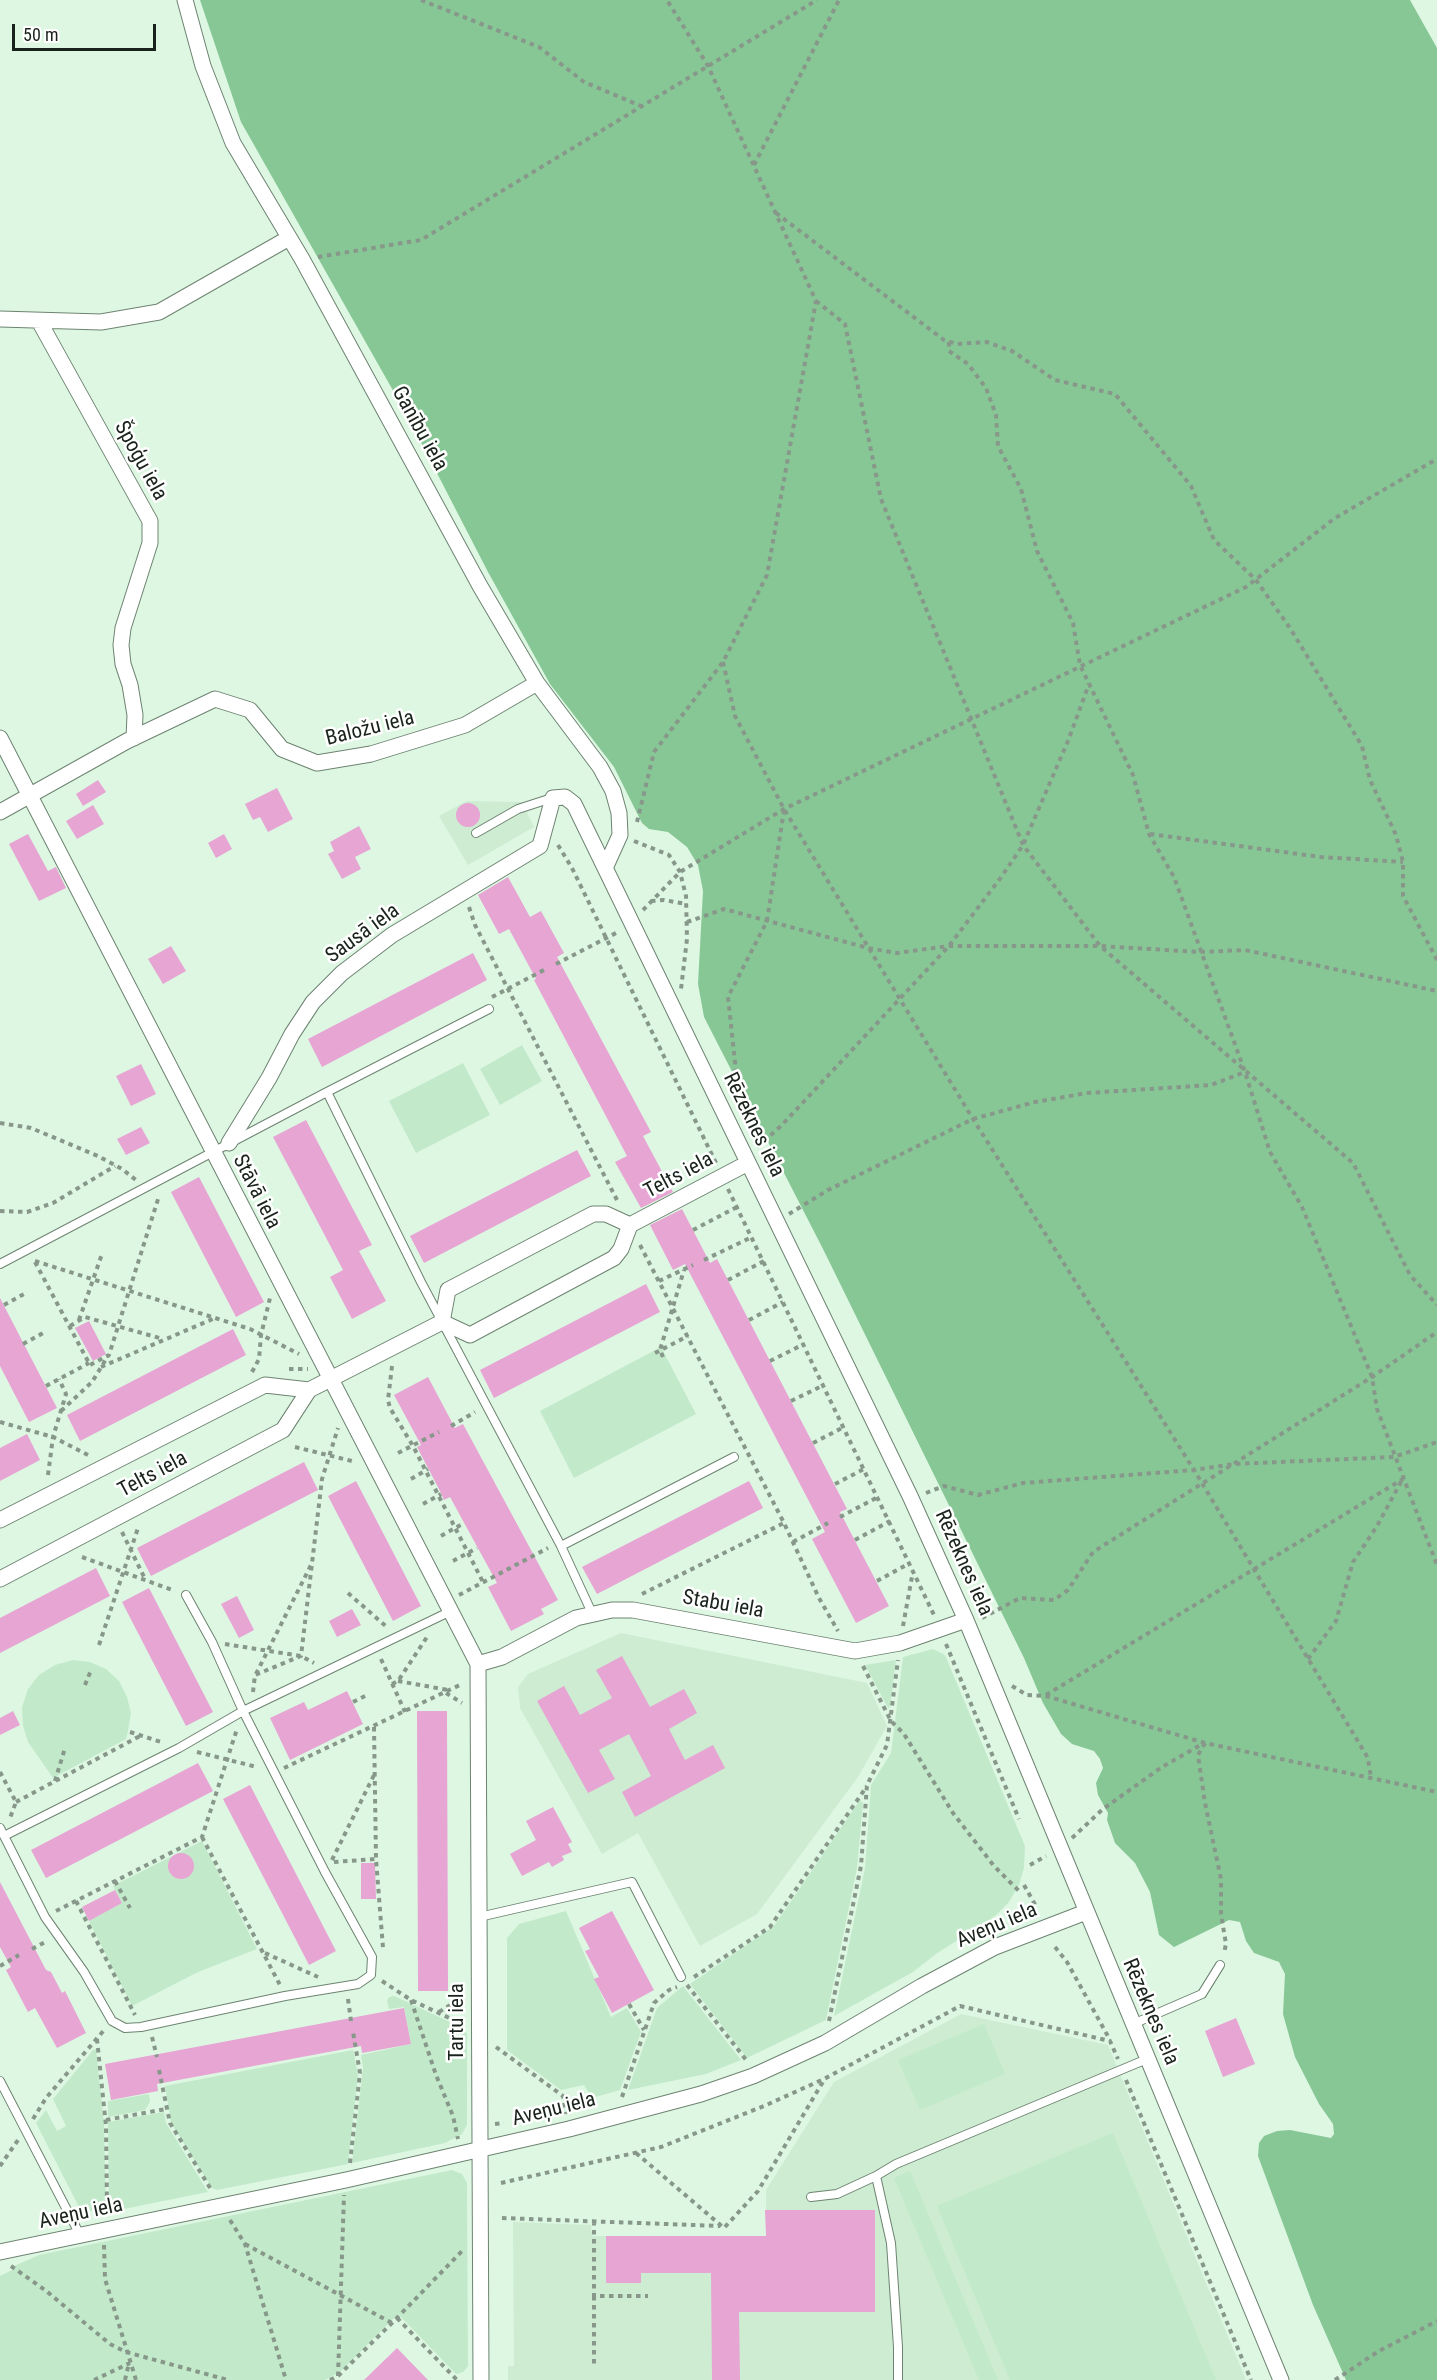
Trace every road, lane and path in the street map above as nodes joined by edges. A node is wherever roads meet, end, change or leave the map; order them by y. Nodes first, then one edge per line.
1 (185, 0) edge
2 (421, 0) edge
3 (668, 0) edge
4 (817, 0) edge
5 (839, 0) edge
6 (708, 66) junction
7 (641, 106) junction
8 (754, 165) junction
9 (776, 213) junction
10 (289, 238) junction
11 (302, 259) junction
12 (816, 301) junction
13 (0, 319) edge
14 (39, 321) junction
15 (949, 342) junction
16 (1437, 459) edge
17 (1256, 580) junction
18 (723, 662) junction
19 (1080, 665) junction
20 (537, 683) junction
21 (1089, 683) junction
22 (971, 719) junction
23 (0, 738) edge
24 (134, 738) junction
25 (29, 795) junction
26 (554, 798) junction
27 (784, 809) junction
28 (0, 812) edge
29 (476, 833) dead end
30 (1149, 834) junction
31 (626, 838) junction
32 (1023, 845) junction
33 (1403, 862) junction
34 (606, 866) junction
35 (572, 868) dead end
36 (680, 872) junction
37 (650, 901) junction
38 (686, 904) junction
39 (767, 921) junction
40 (687, 922) junction
41 (632, 924) junction
42 (475, 925) dead end
43 (606, 938) junction
44 (949, 946) junction
45 (1100, 946) junction
46 (868, 948) junction
47 (1200, 952) junction
48 (1437, 960) edge
49 (556, 964) dead end
50 (544, 970) dead end
51 (508, 988) junction
52 (1437, 991) edge
53 (899, 1000) junction
54 (489, 1009) joint
55 (676, 1013) junction
56 (1245, 1072) junction
57 (327, 1092) junction
58 (973, 1119) junction
59 (0, 1123) edge
60 (731, 1128) junction
61 (229, 1143) junction
62 (212, 1153) junction
63 (747, 1160) junction
64 (116, 1166) junction
65 (722, 1177) junction
66 (164, 1179) junction
67 (146, 1188) junction
68 (737, 1207) junction
69 (0, 1210) edge
70 (622, 1211) dead end
71 (775, 1219) junction
72 (630, 1225) junction
73 (693, 1230) dead end
74 (752, 1237) junction
75 (639, 1242) dead end
76 (102, 1254) dead end
77 (704, 1260) dead end
78 (35, 1261) junction
79 (764, 1261) junction
80 (4, 1263) edge
81 (693, 1265) dead end
82 (684, 1270) junction
83 (94, 1279) junction
84 (728, 1280) dead end
85 (659, 1281) junction
86 (129, 1290) junction
87 (284, 1290) junction
88 (24, 1294) dead end
89 (783, 1302) junction
90 (4, 1305) dead end
91 (1437, 1305) edge
92 (673, 1307) junction
93 (216, 1318) junction
94 (749, 1320) dead end
95 (79, 1321) junction
96 (442, 1322) junction
97 (70, 1326) junction
98 (118, 1326) junction
99 (45, 1332) dead end
100 (1437, 1332) edge
101 (261, 1335) junction
102 (688, 1336) junction
103 (164, 1339) junction
104 (23, 1344) dead end
105 (804, 1344) junction
106 (395, 1346) junction
107 (657, 1351) junction
108 (315, 1352) junction
109 (109, 1355) junction
110 (663, 1357) dead end
111 (770, 1361) dead end
112 (89, 1363) junction
113 (101, 1367) junction
114 (252, 1373) dead end
115 (1372, 1377) junction
116 (59, 1379) junction
117 (330, 1380) junction
118 (824, 1385) junction
119 (46, 1386) dead end
120 (309, 1390) junction
121 (791, 1401) dead end
122 (345, 1407) junction
123 (487, 1407) junction
124 (59, 1413) junction
125 (0, 1422) edge
126 (451, 1426) dead end
127 (844, 1427) junction
128 (439, 1432) dead end
129 (53, 1437) junction
130 (1437, 1442) edge
131 (813, 1443) dead end
132 (413, 1446) junction
133 (295, 1447) dead end
134 (398, 1454) dead end
135 (88, 1455) dead end
136 (330, 1455) junction
137 (1394, 1456) junction
138 (734, 1457) dead end
139 (1234, 1464) junction
140 (376, 1467) junction
141 (864, 1469) junction
142 (427, 1470) junction
143 (1194, 1470) junction
144 (48, 1476) dead end
145 (411, 1479) dead end
146 (1402, 1479) junction
147 (835, 1484) dead end
148 (1202, 1484) junction
149 (440, 1495) junction
150 (910, 1496) junction
151 (878, 1497) junction
152 (423, 1504) dead end
153 (840, 1517) dead end
154 (114, 1519) junction
155 (0, 1520) edge
156 (890, 1521) junction
157 (464, 1523) dead end
158 (784, 1523) junction
159 (828, 1523) dead end
160 (138, 1528) dead end
161 (455, 1528) junction
162 (441, 1536) dead end
163 (855, 1540) dead end
164 (793, 1542) junction
165 (560, 1544) junction
166 (477, 1548) dead end
167 (131, 1549) junction
168 (468, 1553) junction
169 (82, 1557) dead end
170 (314, 1560) junction
171 (453, 1561) dead end
172 (910, 1563) junction
173 (1437, 1565) edge
174 (1254, 1568) junction
175 (914, 1569) junction
176 (123, 1572) junction
177 (0, 1579) edge
178 (145, 1580) junction
179 (877, 1581) dead end
180 (483, 1582) junction
181 (468, 1590) dead end
182 (348, 1593) dead end
183 (186, 1595) joint
184 (633, 1610) junction
185 (451, 1611) junction
186 (592, 1613) junction
187 (935, 1618) dead end
188 (967, 1623) junction
189 (421, 1626) junction
190 (399, 1636) junction
191 (212, 1642) junction
192 (900, 1643) junction
193 (946, 1644) dead end
194 (99, 1645) dead end
195 (375, 1648) junction
196 (270, 1650) junction
197 (855, 1651) junction
198 (301, 1656) junction
199 (1308, 1659) junction
200 (90, 1670) dead end
201 (328, 1670) junction
202 (478, 1670) junction
203 (987, 1673) junction
204 (255, 1676) junction
205 (398, 1681) junction
206 (392, 1684) junction
207 (86, 1685) dead end
208 (449, 1691) junction
209 (369, 1694) dead end
210 (1046, 1696) junction
211 (353, 1702) dead end
212 (247, 1709) junction
213 (405, 1712) junction
214 (891, 1721) junction
215 (374, 1727) junction
216 (130, 1732) dead end
217 (140, 1735) junction
218 (1204, 1743) junction
219 (65, 1748) dead end
220 (179, 1748) junction
221 (228, 1759) junction
222 (0, 1772) edge
223 (274, 1772) junction
224 (374, 1774) junction
225 (1371, 1778) junction
226 (55, 1781) junction
227 (867, 1785) junction
228 (1437, 1792) edge
229 (16, 1802) junction
230 (1018, 1820) dead end
231 (0, 1828) edge
232 (4, 1836) junction
233 (202, 1837) junction
234 (1060, 1849) junction
235 (376, 1858) junction
236 (115, 1881) junction
237 (1024, 1885) dead end
238 (1021, 1893) dead end
239 (76, 1901) junction
240 (130, 1908) dead end
241 (1037, 1908) dead end
242 (1086, 1912) junction
243 (45, 1917) junction
244 (479, 1917) junction
245 (1055, 1947) dead end
246 (264, 1952) junction
247 (19, 1955) dead end
248 (384, 1955) dead end
249 (1220, 1965) joint
250 (0, 1966) edge
251 (371, 1975) junction
252 (683, 1980) junction
253 (342, 1987) junction
254 (479, 1987) junction
255 (285, 1996) junction
256 (411, 2000) junction
257 (629, 2004) dead end
258 (438, 2012) junction
259 (351, 2020) dead end
260 (112, 2021) junction
261 (1132, 2024) junction
262 (141, 2027) junction
263 (470, 2027) dead end
264 (645, 2031) junction
265 (353, 2032) dead end
266 (97, 2038) junction
267 (1110, 2041) dead end
268 (488, 2042) dead end
269 (825, 2043) junction
270 (157, 2057) dead end
271 (1147, 2059) junction
272 (748, 2062) dead end
273 (159, 2070) dead end
274 (824, 2079) dead end
275 (0, 2081) edge
276 (166, 2109) junction
277 (616, 2116) junction
278 (106, 2120) junction
279 (569, 2129) junction
280 (26, 2130) junction
281 (459, 2143) dead end
282 (480, 2150) junction
283 (636, 2153) dead end
284 (350, 2161) dead end
285 (0, 2166) edge
286 (876, 2176) junction
287 (210, 2189) dead end
288 (344, 2192) dead end
289 (811, 2197) dead end
290 (107, 2208) dead end
291 (227, 2216) dead end
292 (502, 2218) dead end
293 (594, 2221) junction
294 (721, 2226) junction
295 (481, 2231) junction
296 (80, 2235) junction
297 (104, 2242) dead end
298 (245, 2244) junction
299 (4, 2251) edge
300 (340, 2295) junction
301 (594, 2296) junction
302 (648, 2296) dead end
303 (397, 2318) junction
304 (1437, 2321) edge
305 (392, 2323) junction
306 (126, 2352) junction
307 (130, 2363) junction
308 (594, 2365) dead end
309 (338, 2376) junction
310 (94, 2380) edge
311 (125, 2380) edge
312 (136, 2380) edge
313 (228, 2380) edge
314 (286, 2380) edge
315 (330, 2380) edge
316 (457, 2380) edge
317 (481, 2380) edge
318 (898, 2380) edge
319 (1281, 2380) edge
320 (1335, 2380) edge

1 - 10 street, Ganību iela
2 - 7 path
3 - 6 path
4 - 6 path
5 - 8 path
6 - 7 path
6 - 8 path
7 - 11 path
8 - 9 path
9 - 12 path
9 - 15 path
10 - 11 street, Ganību iela
10 - 14 street
11 - 20 street, Ganību iela
12 - 18 path
12 - 22 path
13 - 14 street
14 - 24 street, Špoģu iela
15 - 17 path
15 - 19 path
16 - 17 path
17 - 19 path
17 - 33 path
18 - 27 path
18 - 31 path
19 - 21 path
19 - 22 path
20 - 24 street, Baložu iela
20 - 31 street, Ganību iela
21 - 30 path
21 - 32 path
22 - 27 path
22 - 32 path
23 - 25 street, Stāvā iela
24 - 25 street, Baložu iela
25 - 28 street, Baložu iela
25 - 62 street, Stāvā iela
26 - 29 lane
26 - 34 street, Rēzeknes iela
26 - 61 street, Sausā iela
27 - 36 path
27 - 39 path
27 - 46 path
30 - 33 path
30 - 47 path
31 - 34 street
31 - 36 path
32 - 44 path
32 - 45 path
33 - 48 path
34 - 41 street, Rēzeknes iela
35 - 43 path
36 - 37 path
36 - 38 path
37 - 38 path
37 - 41 path
38 - 40 path
39 - 40 path
39 - 46 path
39 - 60 path
40 - 55 path
41 - 55 street, Rēzeknes iela
42 - 51 path
43 - 49 path
43 - 65 path
44 - 45 path
44 - 46 path
44 - 53 path
45 - 47 path
45 - 56 path
46 - 53 path
47 - 52 path
47 - 56 path
50 - 51 path
51 - 54 path
51 - 70 path
53 - 58 path
53 - 63 path
54 - 57 lane
55 - 60 street, Rēzeknes iela
56 - 58 path
56 - 91 path
56 - 115 path
57 - 61 lane
57 - 96 lane
58 - 71 path
58 - 143 path
59 - 64 path
60 - 63 street, Rēzeknes iela
61 - 62 lane
62 - 66 lane
62 - 87 street, Stāvā iela
63 - 65 street, Telts iela
63 - 71 street, Rēzeknes iela
64 - 67 path
64 - 69 path
65 - 68 path
65 - 72 street, Telts iela
66 - 67 lane
66 - 86 path
67 - 80 lane
68 - 73 path
68 - 74 path
71 - 150 street, Rēzeknes iela
72 - 96 street, Telts iela
72 - 96 street, Telts iela
74 - 77 path
74 - 79 path
75 - 85 path
76 - 83 path
78 - 80 path
78 - 83 path
78 - 97 path
79 - 84 path
79 - 89 path
81 - 82 path
82 - 85 path
82 - 92 path
83 - 86 path
83 - 95 path
85 - 92 path
86 - 93 path
86 - 98 path
87 - 101 path
87 - 108 street, Stāvā iela
88 - 90 path
89 - 94 path
89 - 105 path
92 - 102 path
92 - 107 path
93 - 101 path
93 - 103 path
95 - 97 path
95 - 98 path
96 - 106 street
96 - 123 lane
97 - 112 path
98 - 103 path
98 - 109 path
99 - 104 path
100 - 115 path
101 - 108 path
101 - 114 path
102 - 107 path
102 - 158 path
103 - 113 path
105 - 111 path
105 - 118 path
106 - 117 street
106 - 132 path
107 - 110 path
108 - 117 street, Stāvā iela
109 - 112 path
109 - 113 path
112 - 116 path
113 - 124 path
115 - 137 path
115 - 139 path
116 - 119 path
116 - 124 path
117 - 120 street
117 - 122 street, Stāvā iela
118 - 121 path
118 - 127 path
120 - 154 street, Telts iela
120 - 155 street, Telts iela
122 - 136 path
122 - 140 street, Stāvā iela
123 - 126 path
123 - 165 lane
124 - 129 path
125 - 129 path
127 - 131 path
127 - 141 path
128 - 132 path
129 - 135 path
129 - 144 path
130 - 137 path
132 - 134 path
132 - 142 path
133 - 136 path
136 - 140 path
136 - 170 path
137 - 139 path
137 - 146 path
138 - 165 lane
139 - 143 path
139 - 148 path
140 - 185 street, Stāvā iela
141 - 147 path
141 - 151 path
142 - 145 path
142 - 149 path
143 - 148 path
143 - 150 path
146 - 173 path
146 - 174 path
146 - 199 path
148 - 174 path
148 - 188 path
149 - 152 path
149 - 161 path
150 - 188 street, Rēzeknes iela
151 - 153 path
151 - 156 path
154 - 167 path
154 - 177 street, Telts iela
156 - 163 path
156 - 172 path
157 - 161 path
158 - 164 path
158 - 184 path
159 - 164 path
160 - 167 path
161 - 162 path
161 - 168 path
164 - 197 path
165 - 180 path
165 - 186 lane
166 - 168 path
167 - 176 path
167 - 178 path
168 - 171 path
168 - 180 path
169 - 176 path
170 - 196 path
170 - 198 path
172 - 175 path
172 - 179 path
174 - 199 path
174 - 210 path
175 - 187 path
175 - 192 path
176 - 178 path
176 - 194 path
178 - 183 path
180 - 181 path
182 - 190 path
183 - 191 lane
184 - 186 street, Stabu iela
184 - 197 street, Stabu iela
185 - 189 lane
185 - 202 street, Stāvā iela
186 - 202 street, Stabu iela
188 - 192 street, Stabu iela
188 - 203 street, Rēzeknes iela
189 - 190 lane
189 - 205 path
190 - 195 lane
191 - 196 path
191 - 212 lane
192 - 197 street, Stabu iela
192 - 214 path
193 - 230 path
195 - 201 lane
195 - 206 path
196 - 198 path
196 - 204 path
197 - 214 path
198 - 201 path
198 - 204 path
199 - 225 path
200 - 207 path
201 - 212 lane
202 - 208 path
202 - 244 street, Tartu iela
203 - 210 path
203 - 234 street, Rēzeknes iela
204 - 212 path
205 - 206 path
205 - 208 path
206 - 213 path
208 - 213 path
209 - 211 path
210 - 218 path
212 - 220 lane
212 - 221 path
212 - 223 lane
213 - 215 path
214 - 227 path
214 - 238 path
215 - 223 path
215 - 224 path
216 - 217 path
217 - 220 path
217 - 226 path
218 - 225 path
218 - 234 path
218 - 249 path
219 - 226 path
220 - 221 path
220 - 232 lane
221 - 223 path
221 - 233 path
222 - 229 path
223 - 251 lane
224 - 235 path
224 - 235 path
225 - 228 path
226 - 229 path
227 - 252 path
227 - 269 path
229 - 232 path
231 - 232 lane
232 - 243 lane
233 - 236 path
233 - 246 path
234 - 242 street, Rēzeknes iela
235 - 248 path
236 - 239 path
236 - 240 path
237 - 241 path
239 - 243 path
239 - 262 path
242 - 261 street, Rēzeknes iela
242 - 269 street, Aveņu iela
243 - 260 lane
244 - 252 lane
244 - 254 street, Tartu iela
245 - 267 path
246 - 253 path
246 - 255 path
247 - 250 path
249 - 261 lane
251 - 253 lane
251 - 256 path
252 - 264 path
252 - 272 path
253 - 255 lane
253 - 259 path
254 - 258 path
254 - 282 street, Tartu iela
255 - 262 lane
256 - 258 path
256 - 281 path
257 - 264 path
258 - 263 path
260 - 262 lane
260 - 266 path
261 - 271 street, Rēzeknes iela
262 - 270 path
264 - 277 path
265 - 284 path
266 - 278 path
266 - 280 path
268 - 279 path
269 - 277 street, Aveņu iela
271 - 286 lane
271 - 319 street, Rēzeknes iela
273 - 276 path
274 - 294 path
275 - 280 lane
276 - 278 path
276 - 287 path
277 - 279 street, Aveņu iela
278 - 290 path
279 - 282 street, Aveņu iela
280 - 285 path
280 - 296 lane
282 - 295 street, Tartu iela
282 - 296 street, Aveņu iela
283 - 294 path
286 - 289 lane
286 - 318 lane
288 - 300 path
291 - 298 path
292 - 293 path
293 - 294 path
293 - 301 path
295 - 303 path
295 - 317 street, Tartu iela
296 - 299 street, Aveņu iela
297 - 306 path
298 - 300 path
298 - 314 path
299 - 306 path
300 - 305 path
300 - 309 path
301 - 302 path
301 - 308 path
303 - 305 path
303 - 316 path
304 - 320 path
305 - 309 path
306 - 307 path
306 - 313 path
307 - 310 path
307 - 311 path
307 - 312 path
309 - 315 path

